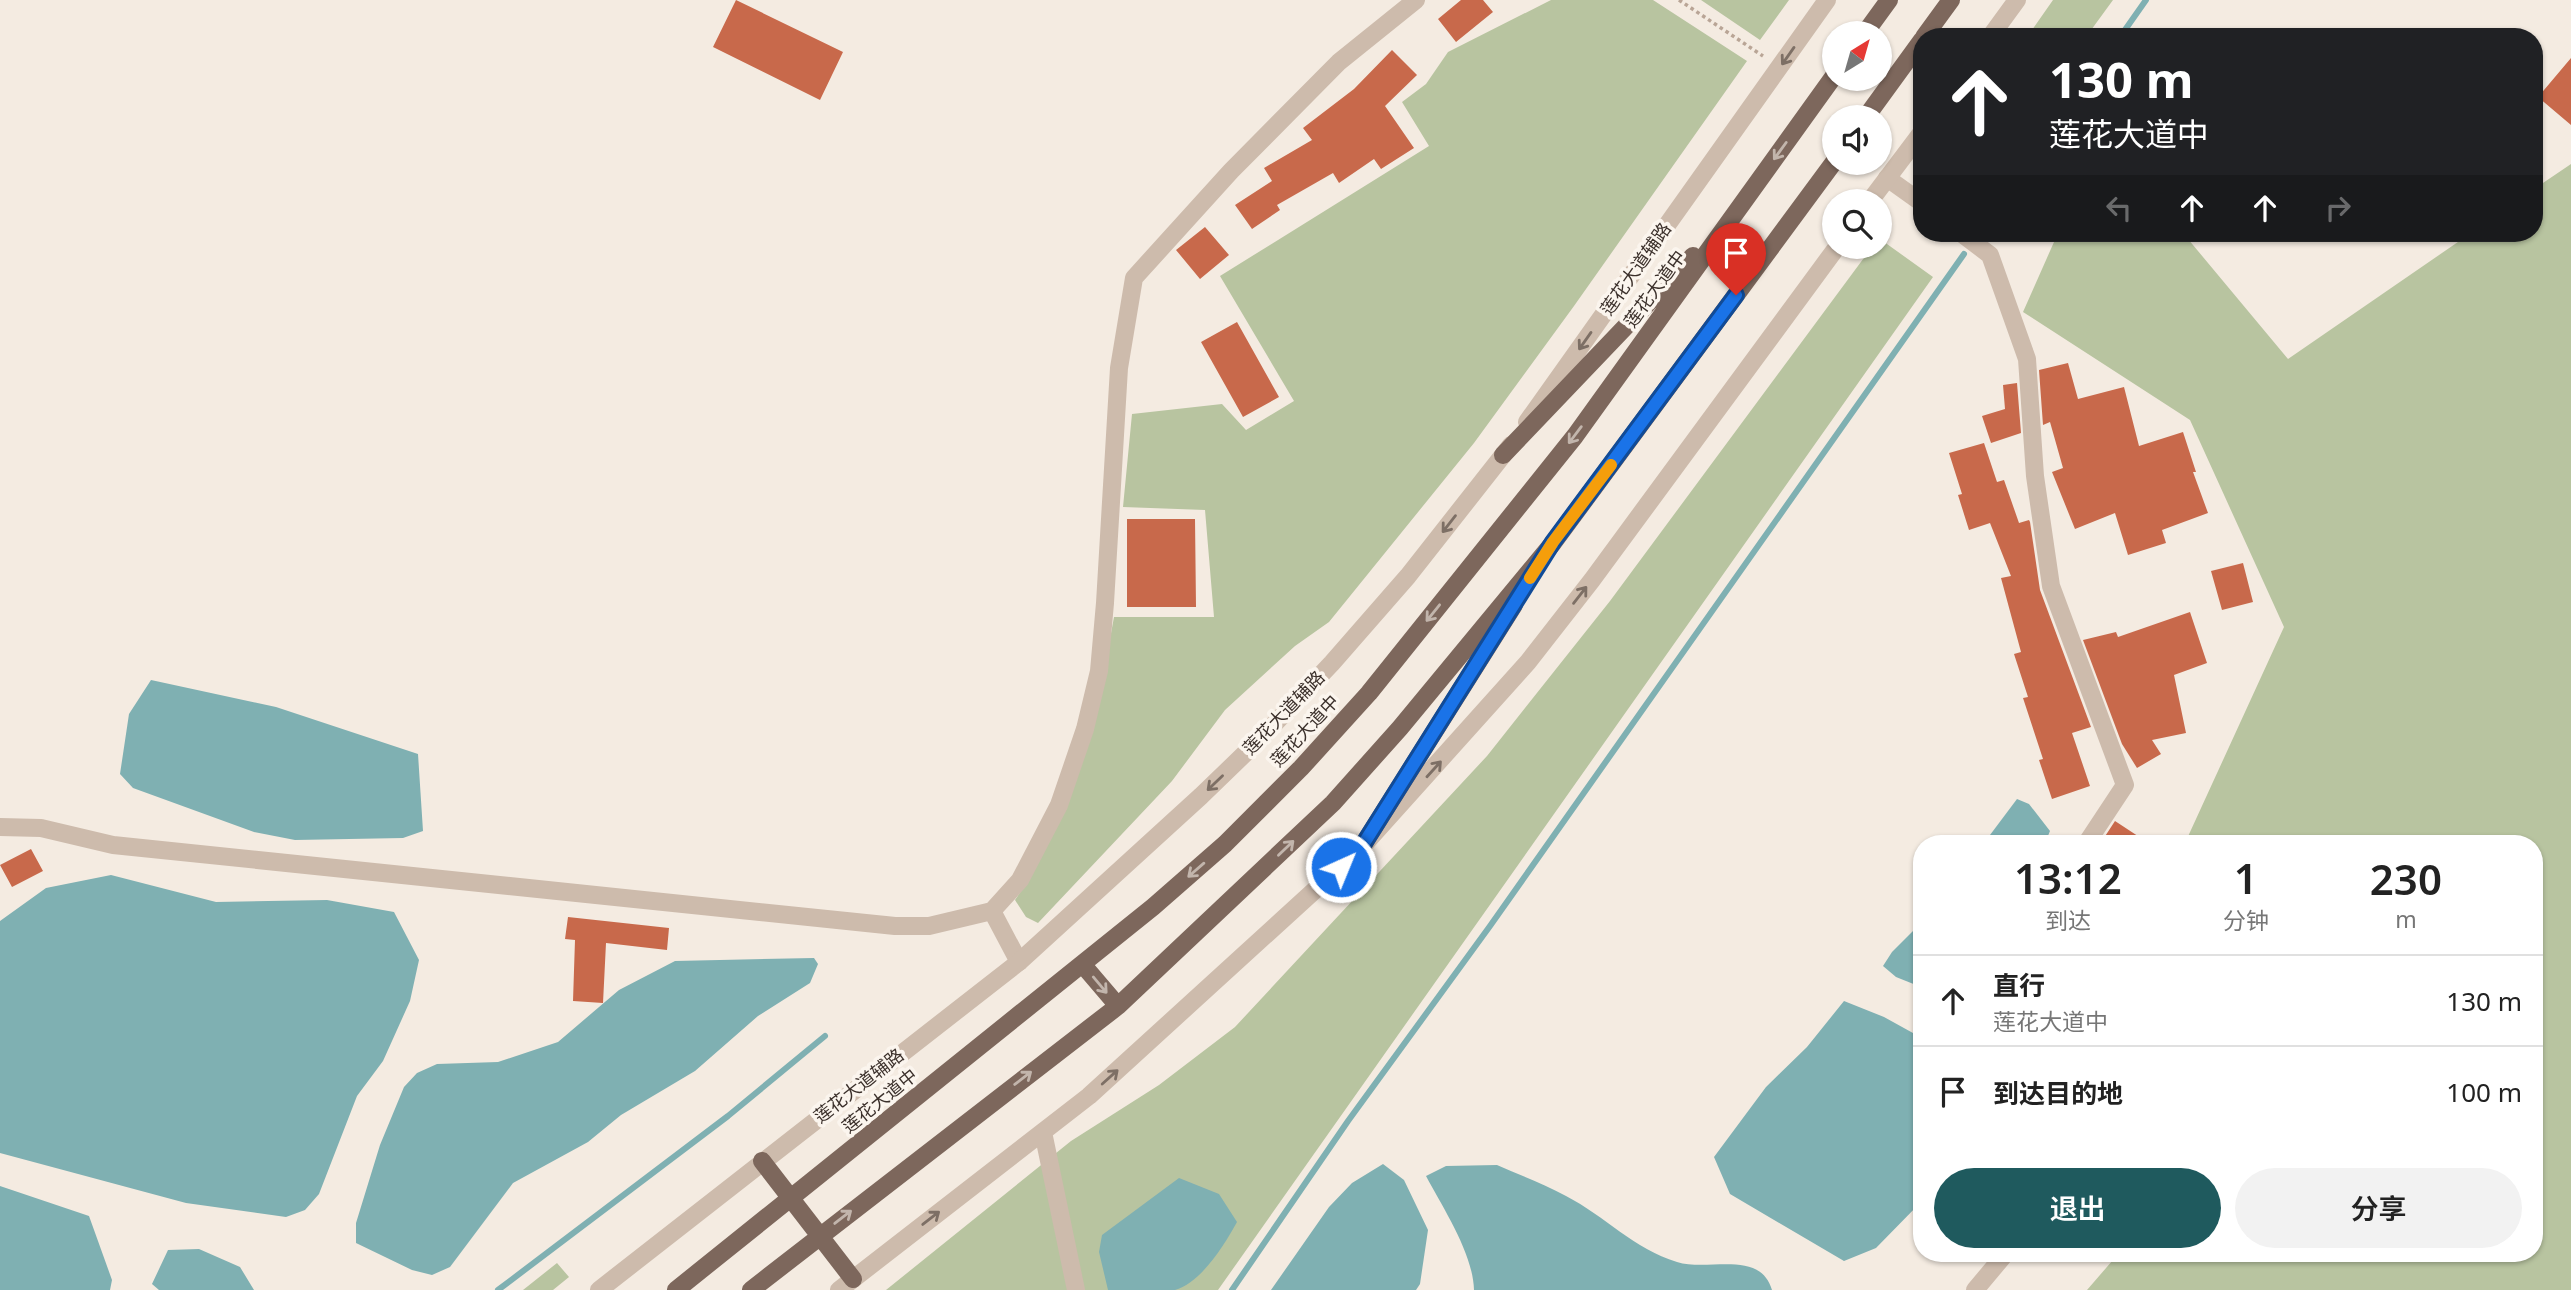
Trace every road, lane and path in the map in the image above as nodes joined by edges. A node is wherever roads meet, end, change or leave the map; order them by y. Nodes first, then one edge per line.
1 (1416, 0) edge
2 (1679, 0) edge
3 (1827, 0) edge
4 (1889, 0) edge
5 (2017, 0) edge
6 (1949, 4) edge
7 (1874, 21) edge
8 (1931, 28) edge
9 (1997, 28) edge
10 (1913, 52) edge
11 (1779, 67) junction
12 (1823, 91) edge
13 (1875, 105) edge
14 (1913, 144) edge
15 (1824, 175) edge
16 (1887, 178) junction
17 (1879, 189) edge
18 (1913, 197) edge
19 (1739, 208) junction
20 (1973, 242) edge
21 (1828, 259) edge
22 (1503, 455) junction
23 (1553, 542) junction
24 (0, 827) edge
25 (2091, 835) edge
26 (1361, 848) junction
27 (992, 911) junction
28 (1019, 962) junction
29 (1083, 965) junction
30 (1118, 1006) junction
31 (1043, 1132) junction
32 (762, 1161) junction
33 (791, 1199) junction
34 (819, 1236) junction
35 (1998, 1262) edge
36 (846, 1284) edge
37 (599, 1290) edge
38 (676, 1290) edge
39 (751, 1290) edge
40 (1076, 1290) edge
41 (1975, 1290) edge

1 - 27 street
2 - 11 path
3 -> 11 street, 莲花大道辅路
4 - 7 main road
5 - 9 street
6 - 8 main road
10 - 13 main road
11 -> 22 street, 莲花大道辅路
12 -> 19 main road, 莲花大道中
14 - 16 street
15 - 23 main road
16 - 17 street
16 - 18 street
19 - 22 main road
19 -> 29 main road, 莲花大道中
20 - 25 street
26 -> 21 street
22 -> 28 street, 莲花大道辅路
23 - 26 main road
30 -> 23 main road
24 - 27 street
31 -> 26 street
27 - 28 street
28 - 32 street, 莲花大道辅路
29 -> 30 main road
29 - 33 main road, 莲花大道中
34 -> 30 main road
36 -> 31 street
31 - 40 street
32 - 33 main road
32 - 37 street, 莲花大道辅路
33 - 34 main road
33 - 38 main road, 莲花大道中
34 - 36 main road
34 - 39 main road
35 - 41 street

